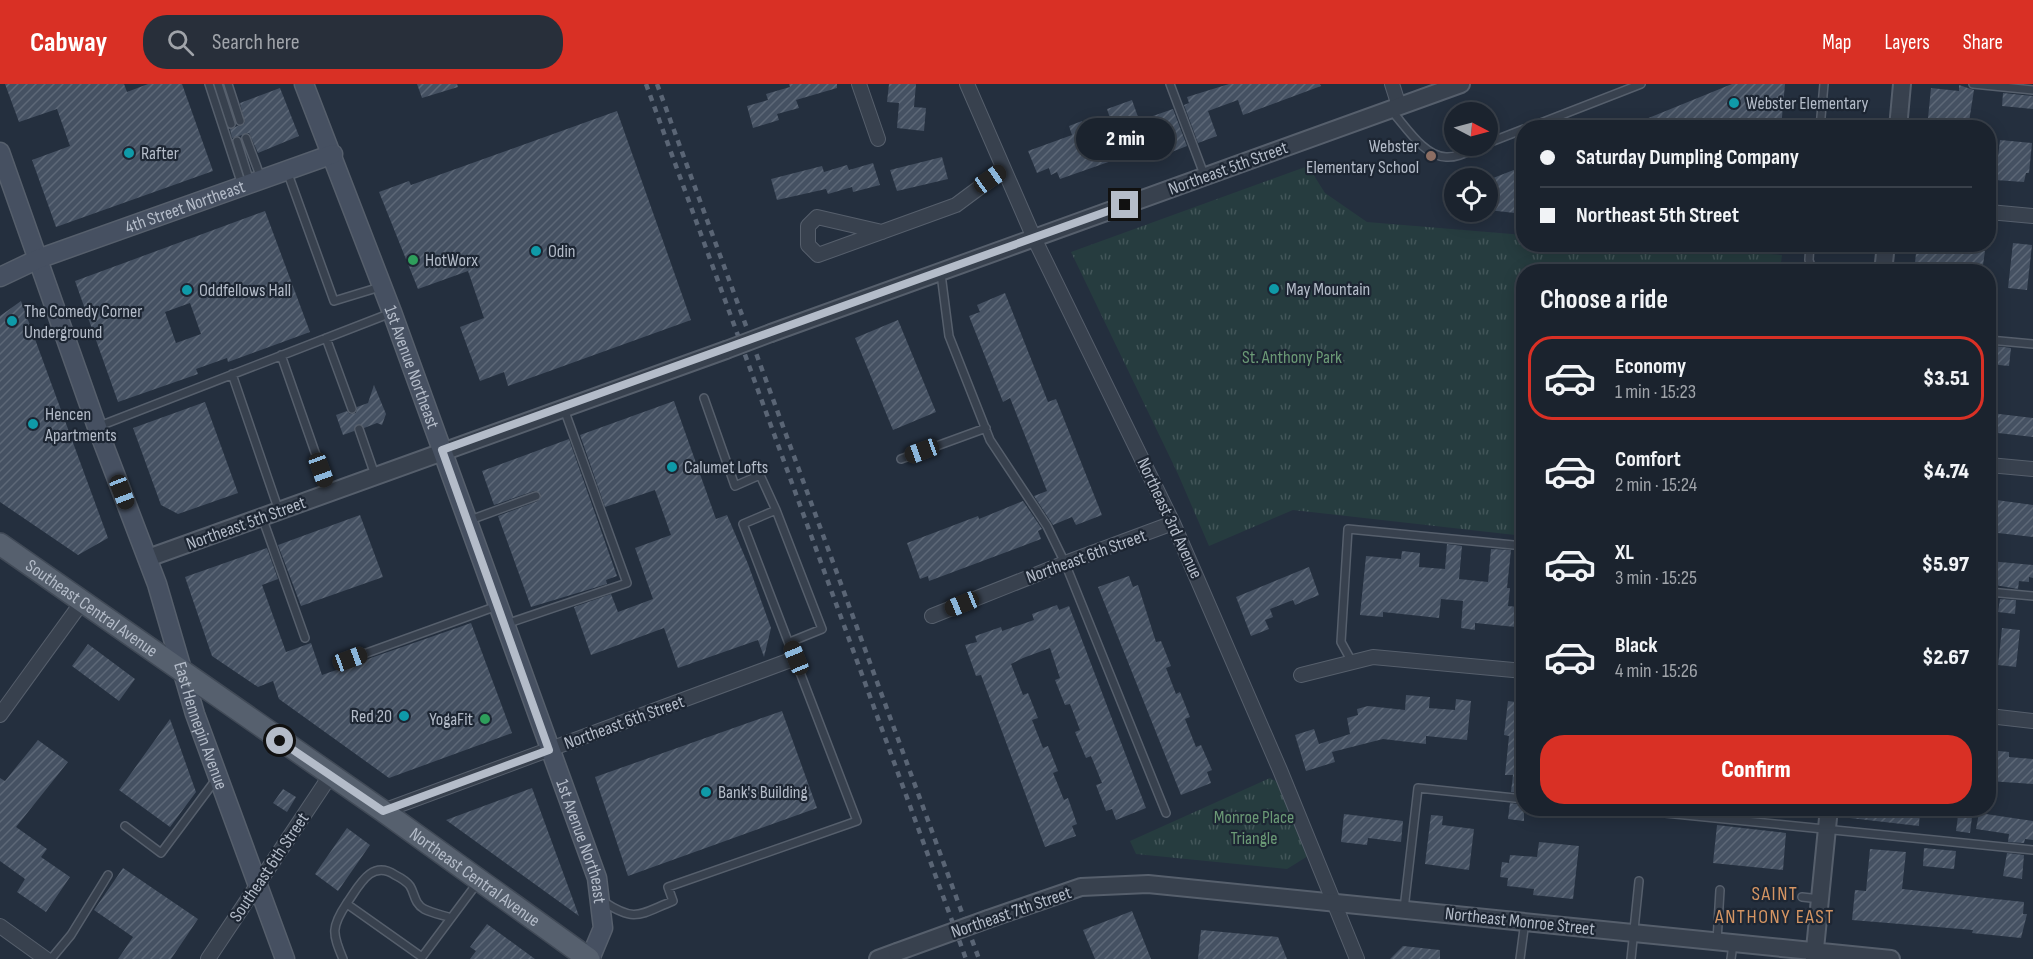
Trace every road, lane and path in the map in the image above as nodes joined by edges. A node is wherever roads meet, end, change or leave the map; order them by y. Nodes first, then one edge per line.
1 (209, 84) edge
2 (218, 84) edge
3 (228, 84) edge
4 (304, 84) edge
5 (859, 84) edge
6 (967, 84) edge
7 (1170, 84) edge
8 (1392, 84) edge
9 (1461, 84) edge
10 (1641, 84) edge
11 (1824, 84) edge
12 (1902, 84) edge
13 (1973, 84) edge
14 (2033, 90) edge
15 (1395, 108) junction
16 (240, 120) dead end
17 (1549, 120) edge
18 (1821, 120) edge
19 (1899, 120) edge
20 (231, 124) dead end
21 (1516, 132) edge
22 (246, 138) dead end
23 (878, 139) dead end
24 (1498, 139) edge
25 (237, 141) dead end
26 (0, 152) edge
27 (333, 154) junction
28 (1455, 156) edge
29 (1003, 170) junction
30 (287, 171) junction
31 (1205, 177) junction
32 (252, 184) junction
33 (1996, 213) edge
34 (2033, 216) edge
35 (882, 232) junction
36 (1034, 238) junction
37 (38, 259) junction
38 (940, 271) junction
39 (0, 276) edge
40 (382, 286) junction
41 (392, 312) junction
42 (326, 338) junction
43 (1996, 341) edge
44 (2033, 344) edge
45 (281, 355) junction
46 (232, 374) junction
47 (704, 398) dead end
48 (563, 406) junction
49 (352, 409) dead end
50 (97, 427) junction
51 (986, 428) junction
52 (360, 429) dead end
53 (442, 450) junction
54 (901, 459) dead end
55 (1996, 466) edge
56 (2033, 469) edge
57 (375, 476) junction
58 (329, 493) junction
59 (536, 496) dead end
60 (776, 510) junction
61 (279, 511) junction
62 (262, 517) junction
63 (468, 521) junction
64 (1173, 524) junction
65 (0, 544) edge
66 (1516, 545) edge
67 (148, 558) junction
68 (1065, 562) junction
69 (1996, 593) edge
70 (2033, 596) edge
71 (82, 602) junction
72 (498, 606) junction
73 (932, 616) dead end
74 (505, 625) junction
75 (305, 638) dead end
76 (790, 642) junction
77 (796, 658) junction
78 (350, 659) dead end
79 (1352, 662) junction
80 (1516, 670) edge
81 (185, 674) junction
82 (1302, 675) dead end
83 (0, 715) edge
84 (1996, 718) edge
85 (2033, 721) edge
86 (549, 750) junction
87 (330, 776) junction
88 (217, 777) junction
89 (1516, 798) edge
90 (383, 811) junction
91 (1166, 813) dead end
92 (1693, 816) edge
93 (1828, 816) edge
94 (125, 826) dead end
95 (1827, 830) junction
96 (2033, 850) edge
97 (108, 875) dead end
98 (479, 880) junction
99 (1639, 881) dead end
100 (257, 883) junction
101 (1148, 884) joint
102 (1720, 890) dead end
103 (1802, 897) dead end
104 (1820, 899) junction
105 (600, 900) junction
106 (1335, 902) junction
107 (347, 904) junction
108 (1404, 909) junction
109 (451, 918) junction
110 (1525, 921) junction
111 (0, 926) edge
112 (1634, 933) junction
113 (1727, 948) edge
114 (1814, 955) edge
115 (421, 958) edge
116 (46, 959) edge
117 (51, 959) edge
118 (208, 959) edge
119 (285, 959) edge
120 (343, 959) edge
121 (589, 959) edge
122 (878, 959) edge
123 (1357, 959) edge
124 (1520, 959) edge
125 (1631, 959) edge
126 (1891, 959) edge

1 - 32 lane
2 - 20 lane
3 - 16 lane
4 - 27 main road, 1st Avenue Northeast
5 - 23 street
6 - 29 street, Northeast 3rd Avenue
7 - 31 lane
8 - 15 street
9 - 15 street, Northeast 5th Street
10 - 17 lane
11 - 18 lane
12 - 19 street
13 - 14 lane
15 - 28 lane
15 - 31 street, Northeast 5th Street
21 - 24 lane
22 - 32 lane
25 - 32 lane
26 - 37 main road, East Hennepin Avenue
27 - 30 main road, 4th Street Northeast
27 - 40 main road, 1st Avenue Northeast
29 - 35 street
29 - 36 street, Northeast 3rd Avenue
30 - 32 main road, 4th Street Northeast
30 - 40 lane
31 - 36 street, Northeast 5th Street
32 - 37 main road, 4th Street Northeast
33 - 34 street
35 - 35 street
36 - 38 street, Northeast 5th Street
36 - 64 street, Northeast 3rd Avenue
37 - 39 main road, 4th Street Northeast
37 - 50 main road, East Hennepin Avenue
38 - 48 street, Northeast 5th Street, bridge
38 - 51 lane
40 - 41 main road, 1st Avenue Northeast
41 - 42 lane
41 - 53 main road, 1st Avenue Northeast
42 - 45 lane
42 - 49 lane
43 - 44 lane
45 - 46 lane
45 - 58 lane
46 - 50 lane
46 - 61 lane
47 - 60 lane
48 - 53 street, Northeast 5th Street
48 - 74 lane
50 - 67 main road, East Hennepin Avenue
51 - 54 lane
51 - 68 lane
52 - 57 lane
53 - 57 street, Northeast 5th Street
53 - 63 main road, 1st Avenue Northeast
55 - 56 street
57 - 58 street, Northeast 5th Street
58 - 61 street, Northeast 5th Street
59 - 63 lane
60 - 76 lane
60 - 76 lane
61 - 62 street, Northeast 5th Street
62 - 67 street, Northeast 5th Street
62 - 75 lane
63 - 72 main road, 1st Avenue Northeast
64 - 68 street, Northeast 6th Street
64 - 106 street, Northeast 3rd Avenue
65 - 71 main road, Southeast Central Avenue
66 - 79 lane
67 - 81 main road, East Hennepin Avenue
68 - 73 street, Northeast 6th Street
68 - 91 lane
69 - 70 lane
71 - 81 main road, Southeast Central Avenue
71 - 83 street
72 - 74 main road, 1st Avenue Northeast
72 - 78 lane
74 - 86 main road, 1st Avenue Northeast
76 - 77 lane
77 - 86 street, Northeast 6th Street
77 - 105 lane
79 - 80 street
79 - 82 street
81 - 87 main road, Northeast Central Avenue
81 - 88 main road, East Hennepin Avenue
84 - 85 street
86 - 90 street, Northeast 6th Street
86 - 105 main road, 1st Avenue Northeast
87 - 90 main road, Northeast Central Avenue
87 - 100 street, Southeast 6th Street
88 - 94 lane
88 - 100 main road, East Hennepin Avenue
89 - 108 lane
90 - 98 main road, Northeast Central Avenue
92 - 95 lane
93 - 95 street
95 - 96 lane
95 - 104 street
97 - 117 lane
98 - 109 lane
98 - 121 main road, Northeast Central Avenue
99 - 112 lane
100 - 118 street, Southeast 6th Street
100 - 119 main road, East Hennepin Avenue
101 - 106 street, Northeast Monroe Street
101 - 122 street, Northeast 7th Street, bridge
102 - 113 lane
103 - 104 lane
104 - 114 street
105 - 121 main road, 1st Avenue Northeast
106 - 108 street, Northeast Monroe Street
106 - 123 street, Northeast 3rd Avenue
107 - 109 lane
107 - 115 lane
107 - 120 lane
108 - 110 street, Northeast Monroe Street
109 - 115 lane
110 - 112 street, Northeast Monroe Street
110 - 124 lane
111 - 116 street
112 - 113 street, Northeast Monroe Street
112 - 125 lane
113 - 114 street, Northeast Monroe Street
114 - 126 street, Northeast Monroe Street

